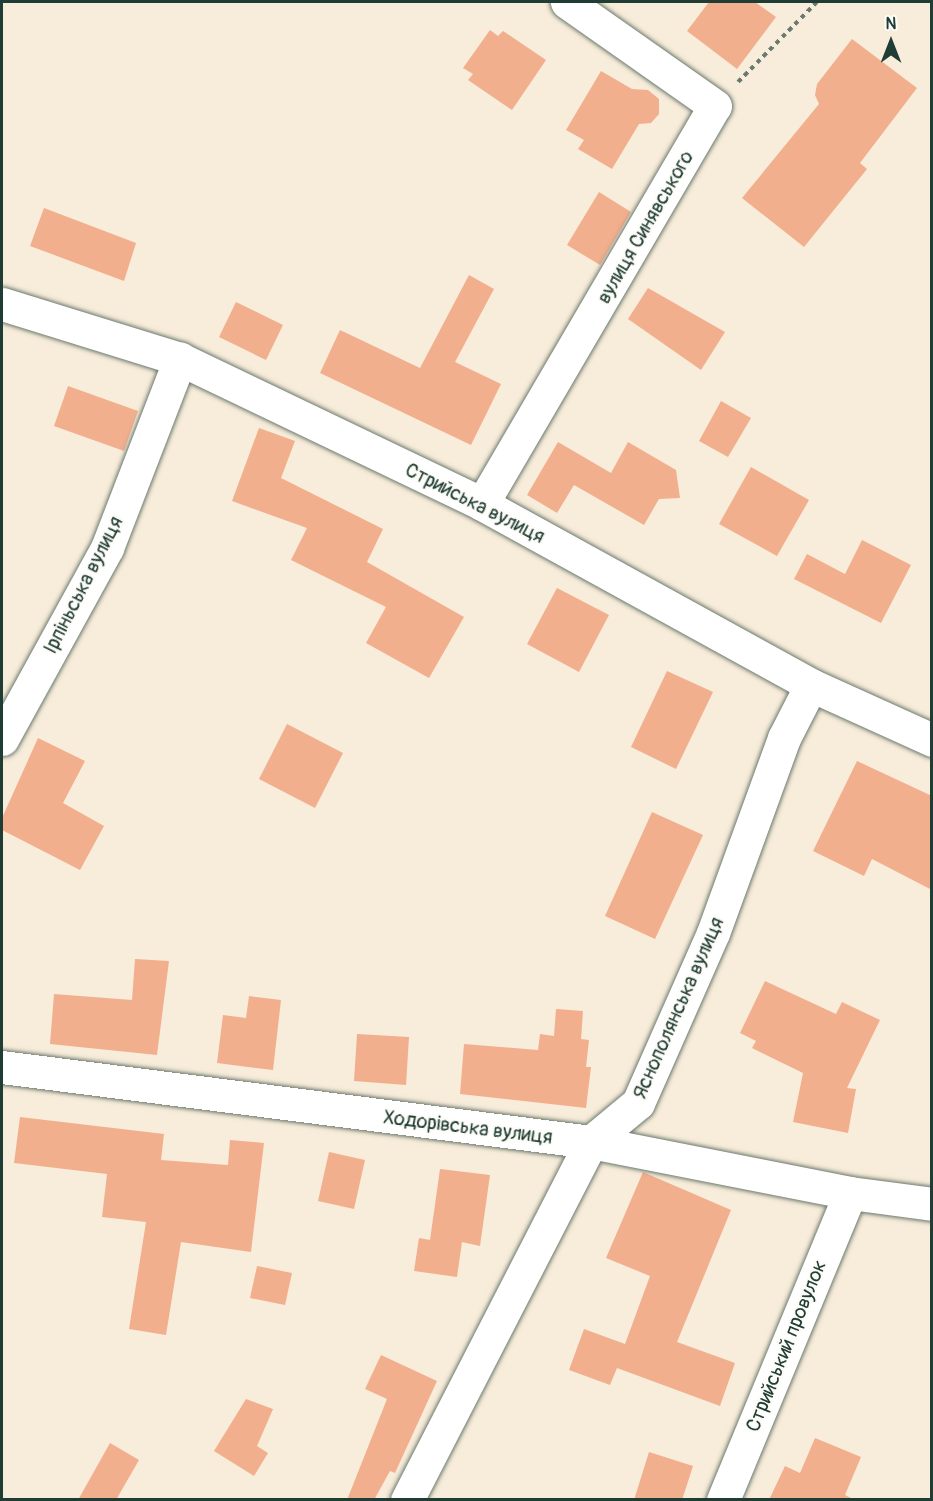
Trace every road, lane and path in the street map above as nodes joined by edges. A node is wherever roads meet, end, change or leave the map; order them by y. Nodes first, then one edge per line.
1 (567, 2) edge
2 (817, 2) edge
3 (715, 106) junction
4 (2, 304) edge
5 (180, 359) junction
6 (482, 504) junction
7 (812, 686) junction
8 (2, 739) edge
9 (932, 740) edge
10 (2, 1067) edge
11 (591, 1143) junction
12 (850, 1193) junction
13 (932, 1204) edge
14 (407, 1500) edge
15 (723, 1500) edge

1 - 3 street
2 - 3 path
3 - 6 street, вулиця Синявського
4 - 5 street, Стрийська вулиця
5 - 6 street, Стрийська вулиця
5 - 8 street, Ірпіньська вулиця
6 - 7 street, Стрийська вулиця
7 - 9 street, Стрийська вулиця
7 - 11 street, Яснополянська вулиця
10 - 11 street, Ходорівська вулиця
11 - 12 street, Ходорівська вулиця
11 - 14 street, Яснополянська вулиця
12 - 13 street, Ходорівська вулиця
12 - 15 street, Стрийський провулок

